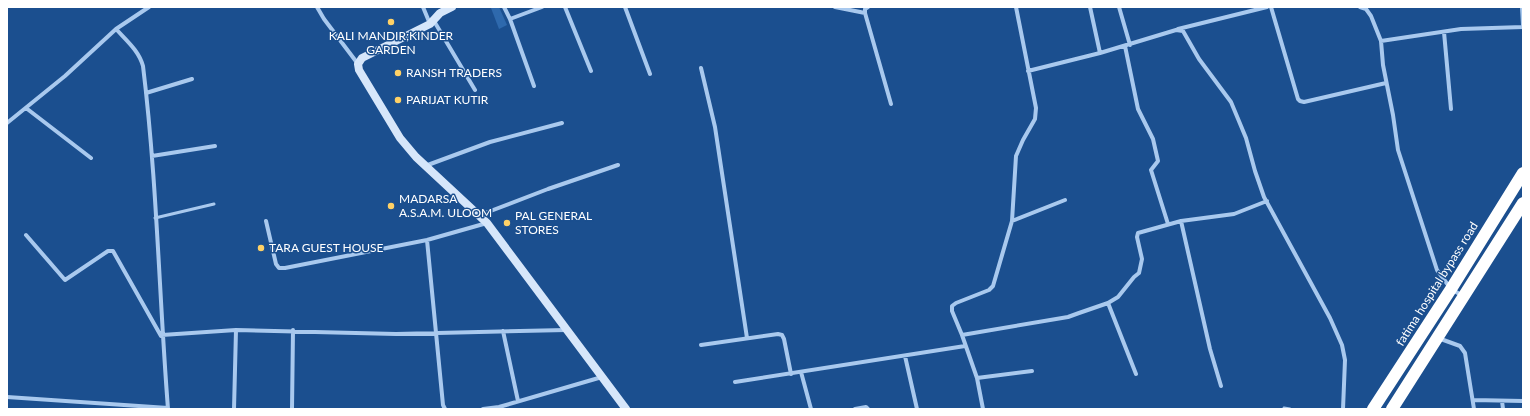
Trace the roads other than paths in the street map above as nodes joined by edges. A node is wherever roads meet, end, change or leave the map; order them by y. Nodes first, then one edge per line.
1 (149, 7) edge
2 (317, 7) edge
3 (423, 7) edge
4 (452, 7) edge
5 (504, 7) edge
6 (542, 7) edge
7 (565, 7) edge
8 (625, 7) edge
9 (834, 7) edge
10 (868, 7) edge
11 (1016, 7) edge
12 (1090, 7) edge
13 (1119, 7) edge
14 (1267, 7) edge
15 (1271, 7) edge
16 (1360, 7) edge
17 (1522, 7) edge
18 (865, 13) junction
19 (510, 19) junction
20 (432, 22) junction
21 (1523, 26) edge
22 (116, 29) junction
23 (1176, 30) junction
24 (1444, 32) junction
25 (1381, 41) junction
26 (1130, 45) junction
27 (1125, 46) junction
28 (1100, 53) junction
29 (358, 64) junction
30 (701, 68) dead end
31 (591, 71) dead end
32 (1028, 71) junction
33 (650, 74) dead end
34 (192, 79) dead end
35 (1386, 83) junction
36 (534, 86) dead end
37 (475, 90) dead end
38 (146, 93) junction
39 (891, 104) dead end
40 (26, 108) junction
41 (1451, 109) dead end
42 (7, 123) edge
43 (562, 124) dead end
44 (215, 146) dead end
45 (152, 156) junction
46 (91, 158) dead end
47 (618, 165) dead end
48 (425, 166) junction
49 (1523, 173) edge
50 (1066, 200) dead end
51 (1267, 202) junction
52 (1523, 203) edge
53 (214, 204) dead end
54 (479, 216) junction
55 (155, 218) junction
56 (266, 220) dead end
57 (1012, 220) junction
58 (1181, 221) junction
59 (487, 223) junction
60 (1168, 224) junction
61 (26, 235) dead end
62 (427, 240) junction
63 (1451, 289) junction
64 (1463, 296) junction
65 (1108, 303) junction
66 (236, 330) junction
67 (293, 330) junction
68 (568, 330) junction
69 (503, 331) junction
70 (436, 333) junction
71 (962, 335) junction
72 (162, 337) junction
73 (747, 338) junction
74 (1438, 338) junction
75 (701, 345) dead end
76 (965, 346) junction
77 (904, 356) junction
78 (1032, 371) dead end
79 (801, 372) junction
80 (791, 374) junction
81 (1136, 374) dead end
82 (603, 376) junction
83 (976, 378) junction
84 (735, 382) dead end
85 (1221, 386) dead end
86 (7, 397) edge
87 (1473, 400) junction
88 (1502, 401) junction
89 (1523, 401) edge
90 (518, 402) junction
91 (1284, 408) dead end
92 (168, 409) edge
93 (234, 409) edge
94 (292, 409) edge
95 (445, 409) edge
96 (483, 409) edge
97 (626, 409) edge
98 (810, 409) edge
99 (855, 409) edge
100 (868, 409) edge
101 (917, 409) edge
102 (983, 409) edge
103 (1290, 409) edge
104 (1343, 409) edge
105 (1373, 409) edge
106 (1392, 409) edge
107 (1474, 409) edge
108 (1503, 409) edge

1 - 22 street
2 - 29 street
3 - 20 street
4 - 20 street
5 - 19 street
6 - 19 street
7 - 31 street
8 - 33 street
9 - 18 street
10 - 18 street
11 - 32 street
12 - 28 street
13 - 26 street
14 - 23 street
15 - 35 street
16 - 25 street
17 - 21 street
18 - 39 street
19 - 36 street
20 - 29 street
20 - 37 street
21 - 24 street
22 - 38 street
22 - 40 street
23 - 26 street
23 - 51 street
24 - 25 street
24 - 41 street
25 - 35 street
26 - 27 street
27 - 28 street
27 - 60 street
28 - 32 street
29 - 48 street
30 - 73 street
32 - 57 street
34 - 38 street
35 - 63 street
38 - 45 street
40 - 42 street
40 - 46 street
43 - 48 street
44 - 45 street
45 - 55 street
47 - 54 street
48 - 54 street
49 - 63 highway, fatima hospital bypass road
50 - 57 street
51 - 58 street
51 - 104 street
52 - 64 highway
53 - 55 lane
54 - 59 street
55 - 72 street
56 - 62 street
57 - 71 street
58 - 60 street
58 - 85 street
59 - 62 street
59 - 68 street
60 - 65 street
61 - 72 street
62 - 70 street
63 - 64 street
63 - 105 highway, fatima hospital bypass road
64 - 74 highway
65 - 71 street
65 - 81 street
66 - 67 street
66 - 72 street
66 - 93 street
67 - 70 street
67 - 94 street
68 - 69 street
68 - 82 street
69 - 70 street
69 - 90 street
70 - 95 street
71 - 76 street
72 - 92 street
73 - 75 street
73 - 80 street
74 - 87 street
74 - 106 highway
76 - 77 street
76 - 83 street
77 - 79 street
77 - 101 street
78 - 83 street
79 - 80 street
79 - 98 street
80 - 84 street
82 - 90 street
82 - 97 street
83 - 102 street
86 - 92 street
87 - 88 street
87 - 107 street
88 - 89 street
88 - 108 street
90 - 96 street
91 - 103 lane
99 - 100 street

